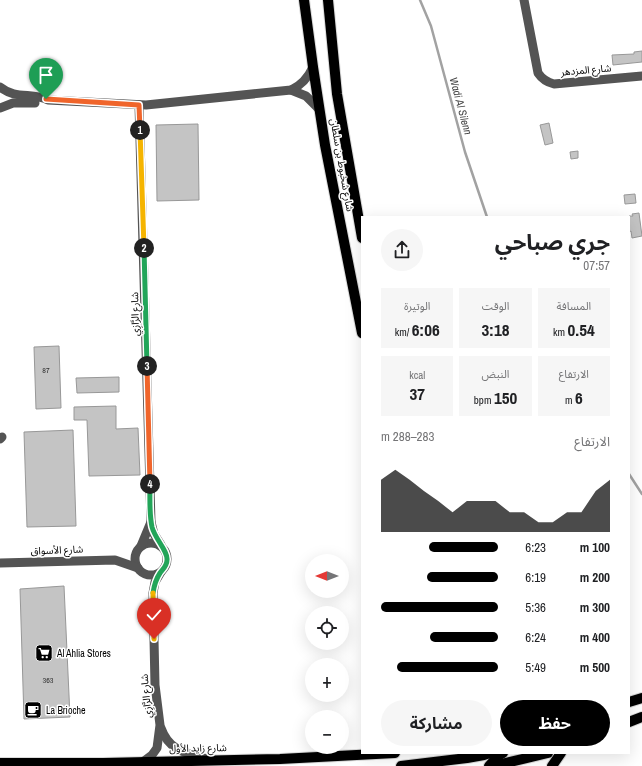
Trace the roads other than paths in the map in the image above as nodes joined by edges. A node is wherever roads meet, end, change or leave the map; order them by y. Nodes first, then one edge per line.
1 (304, 0) edge
2 (328, 0) edge
3 (524, 0) edge
4 (313, 67) junction
5 (642, 76) edge
6 (0, 87) edge
7 (291, 90) junction
8 (48, 100) junction
9 (139, 105) junction
10 (0, 108) edge
11 (319, 109) junction
12 (361, 232) edge
13 (361, 328) edge
14 (151, 522) junction
15 (161, 545) junction
16 (140, 548) junction
17 (115, 560) junction
18 (0, 562) edge
19 (141, 570) junction
20 (160, 572) junction
21 (153, 593) junction
22 (642, 717) edge
23 (630, 722) edge
24 (160, 725) junction
25 (376, 754) edge
26 (543, 754) edge
27 (560, 754) edge
28 (495, 757) edge
29 (212, 760) junction
30 (514, 760) edge
31 (144, 761) junction
32 (0, 763) edge
33 (401, 766) edge
34 (489, 766) edge
35 (552, 766) edge

1 - 4 main road, شارع شخبوط بن سلطان
2 - 12 main road, شارع شخبوط بن سلطان
3 - 5 street, شارع المزدهر
4 - 7 street
4 - 11 main road, شارع شخبوط بن سلطان
6 - 8 street
7 - 9 street
7 - 11 street
8 - 9 street
8 - 10 street
9 - 14 street, شارع الرَّازِي
11 - 13 main road, شارع شخبوط بن سلطان
14 - 15 street, شارع الرَّازِي
14 - 16 street, شارع الرَّازِي
15 - 16 street
15 - 20 street
16 - 17 street, شارع الأسواق
16 - 19 street
17 - 18 street, شارع الأسواق
17 - 19 street, شارع الأسواق
19 - 20 street
19 - 21 street, شارع الرَّازِي
20 - 21 street, شارع الرَّازِي
21 - 24 street, شارع الرَّازِي
22 - 23 main road
24 - 29 street, شارع الرَّازِي
24 - 31 street, شارع الرَّازِي
25 - 29 main road, شارع زايد الأول
26 - 30 main road
27 - 35 main road
28 - 30 main road
28 - 33 main road
28 - 34 main road
29 - 31 main road, شارع زايد الأول
31 - 32 main road, شارع زايد الأول

